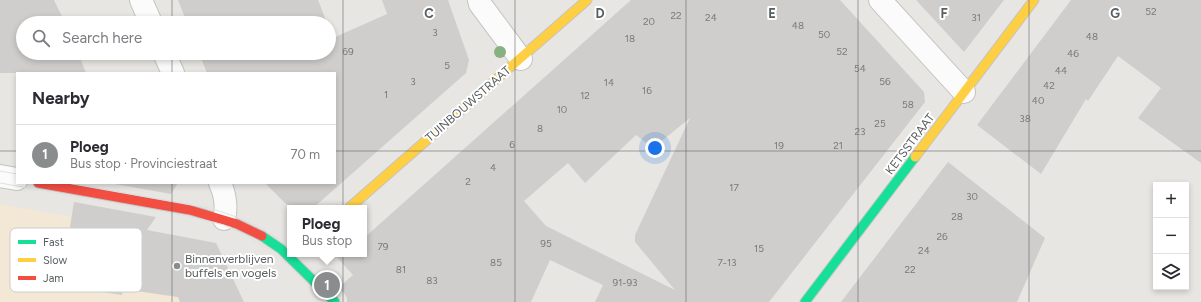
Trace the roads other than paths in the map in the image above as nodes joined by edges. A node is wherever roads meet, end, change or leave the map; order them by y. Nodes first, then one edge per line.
1 (141, 0) edge
2 (479, 0) edge
3 (587, 0) edge
4 (880, 0) edge
5 (1034, 0) edge
6 (148, 16) edge
7 (520, 59) junction
8 (167, 60) edge
9 (173, 72) edge
10 (964, 92) junction
11 (0, 176) edge
12 (16, 179) edge
13 (44, 184) edge
14 (220, 184) edge
15 (352, 205) edge
16 (224, 219) junction
17 (287, 252) edge
18 (295, 257) edge
19 (335, 302) edge
20 (805, 302) edge

1 - 6 street
2 - 7 street
3 - 7 street, TUINBOUWSTRAAT
4 - 10 street
5 - 10 street, KETSSTRAAT
7 - 15 street, TUINBOUWSTRAAT
8 - 9 street
10 - 20 street, KETSSTRAAT
11 - 12 street
13 - 16 street
14 - 16 street
16 - 17 street
18 - 19 street

